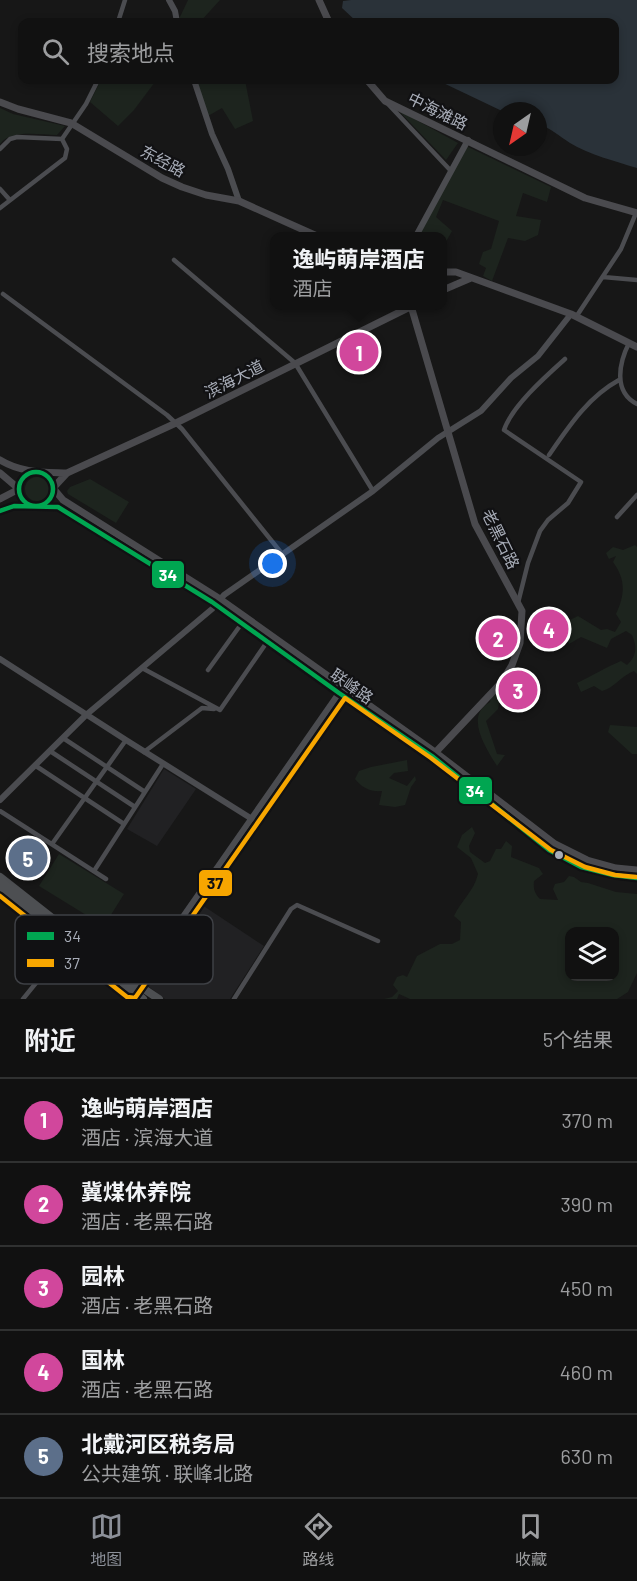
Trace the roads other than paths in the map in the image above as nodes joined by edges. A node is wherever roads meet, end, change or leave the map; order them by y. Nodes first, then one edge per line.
1 (125, 0) edge
2 (169, 0) edge
3 (319, 0) edge
4 (119, 18) edge
5 (176, 18) edge
6 (327, 18) edge
7 (96, 84) edge
8 (195, 84) edge
9 (371, 84) edge
10 (386, 101) junction
11 (0, 102) edge
12 (71, 123) junction
13 (62, 139) junction
14 (468, 140) junction
15 (0, 149) edge
16 (451, 171) junction
17 (0, 189) edge
18 (9, 200) junction
19 (239, 201) junction
20 (0, 208) edge
21 (637, 213) edge
22 (306, 232) edge
23 (419, 232) edge
24 (174, 260) dead end
25 (447, 272) edge
26 (471, 278) junction
27 (603, 278) junction
28 (637, 280) edge
29 (447, 289) edge
30 (3, 294) dead end
31 (403, 310) edge
32 (412, 310) edge
33 (573, 316) junction
34 (629, 343) junction
35 (637, 347) edge
36 (565, 359) dead end
37 (296, 363) junction
38 (619, 380) junction
39 (637, 404) edge
40 (176, 423) junction
41 (449, 431) junction
42 (549, 454) dead end
43 (0, 460) edge
44 (0, 473) edge
45 (39, 473) junction
46 (67, 473) junction
47 (53, 488) junction
48 (19, 489) junction
49 (373, 491) junction
50 (637, 495) edge
51 (1, 498) edge
52 (37, 506) junction
53 (0, 511) edge
54 (617, 517) dead end
55 (283, 555) junction
56 (218, 602) junction
57 (518, 603) junction
58 (242, 623) junction
59 (267, 642) junction
60 (0, 659) edge
61 (141, 667) junction
62 (208, 670) dead end
63 (341, 690) junction
64 (220, 710) junction
65 (86, 715) junction
66 (63, 738) junction
67 (126, 740) junction
68 (50, 752) junction
69 (144, 752) junction
70 (434, 754) junction
71 (163, 764) junction
72 (36, 766) junction
73 (107, 767) junction
74 (96, 782) junction
75 (145, 792) junction
76 (85, 798) junction
77 (0, 800) edge
78 (135, 807) junction
79 (0, 811) edge
80 (252, 819) junction
81 (124, 824) junction
82 (52, 844) junction
83 (637, 870) edge
84 (94, 871) junction
85 (0, 877) edge
86 (637, 878) edge
87 (106, 879) dead end
88 (0, 886) edge
89 (39, 915) edge
90 (44, 915) edge
91 (189, 915) edge
92 (378, 941) dead end
93 (35, 984) edge
94 (125, 984) edge
95 (137, 994) edge
96 (23, 999) edge
97 (159, 999) edge
98 (234, 999) edge

1 - 4 street
2 - 5 street
3 - 6 main road
7 - 12 street
8 - 19 street
9 - 10 main road, 中海滩路
10 - 14 main road, 中海滩路
10 - 16 street
11 - 12 main road, 东经路
12 - 13 street
12 - 19 main road, 东经路
13 - 15 street
13 - 18 street
14 - 16 street
14 - 21 main road, 中海滩路
16 - 23 street
17 - 18 street
18 - 20 street
19 - 22 main road, 东经路
21 - 27 street
24 - 37 street
25 - 26 main road
26 - 29 main road
26 - 33 main road
27 - 28 street
27 - 33 street
30 - 40 street
31 - 37 main road, 滨海大道
32 - 41 main road, 老黑石路
33 - 34 main road
33 - 41 street
34 - 35 main road
34 - 38 street
36 - 57 street
37 - 40 main road, 滨海大道
37 - 49 street
38 - 39 street
38 - 42 street
40 - 46 main road, 滨海大道
40 - 55 street
41 - 49 street
41 - 57 main road, 老黑石路
43 - 45 main road
44 - 48 main road
45 - 46 main road
45 - 47 main road
45 - 48 main road
46 - 47 main road
47 - 52 main road
47 - 56 main road, 联峰路
48 - 51 main road
48 - 52 main road
49 - 55 street
50 - 54 street
52 - 53 main road
52 - 56 main road, 联峰路
55 - 56 street
56 - 58 main road, 联峰路
56 - 61 street
56 - 63 main road, 联峰路
57 - 70 main road, 老黑石路
58 - 59 main road, 联峰路
58 - 62 street
59 - 63 main road, 联峰路
59 - 64 street
60 - 65 street
61 - 64 street
61 - 65 street
63 - 70 main road, 联峰路
63 - 80 street
64 - 69 street
65 - 66 street
65 - 67 street
66 - 68 street
66 - 73 street
67 - 69 street
67 - 73 street
68 - 72 street
68 - 74 street
69 - 71 street
70 - 83 main road, 联峰路
70 - 86 main road, 联峰路
71 - 75 street
71 - 80 street
72 - 76 street
72 - 77 street
73 - 74 street
73 - 75 street
74 - 76 street
74 - 78 street
75 - 78 street
76 - 81 street
76 - 82 street
78 - 81 street
79 - 82 street
80 - 91 street
81 - 84 street
82 - 84 street
84 - 87 street
85 - 90 main road
88 - 89 main road
92 - 98 street
93 - 96 street
94 - 95 main road
95 - 97 main road

